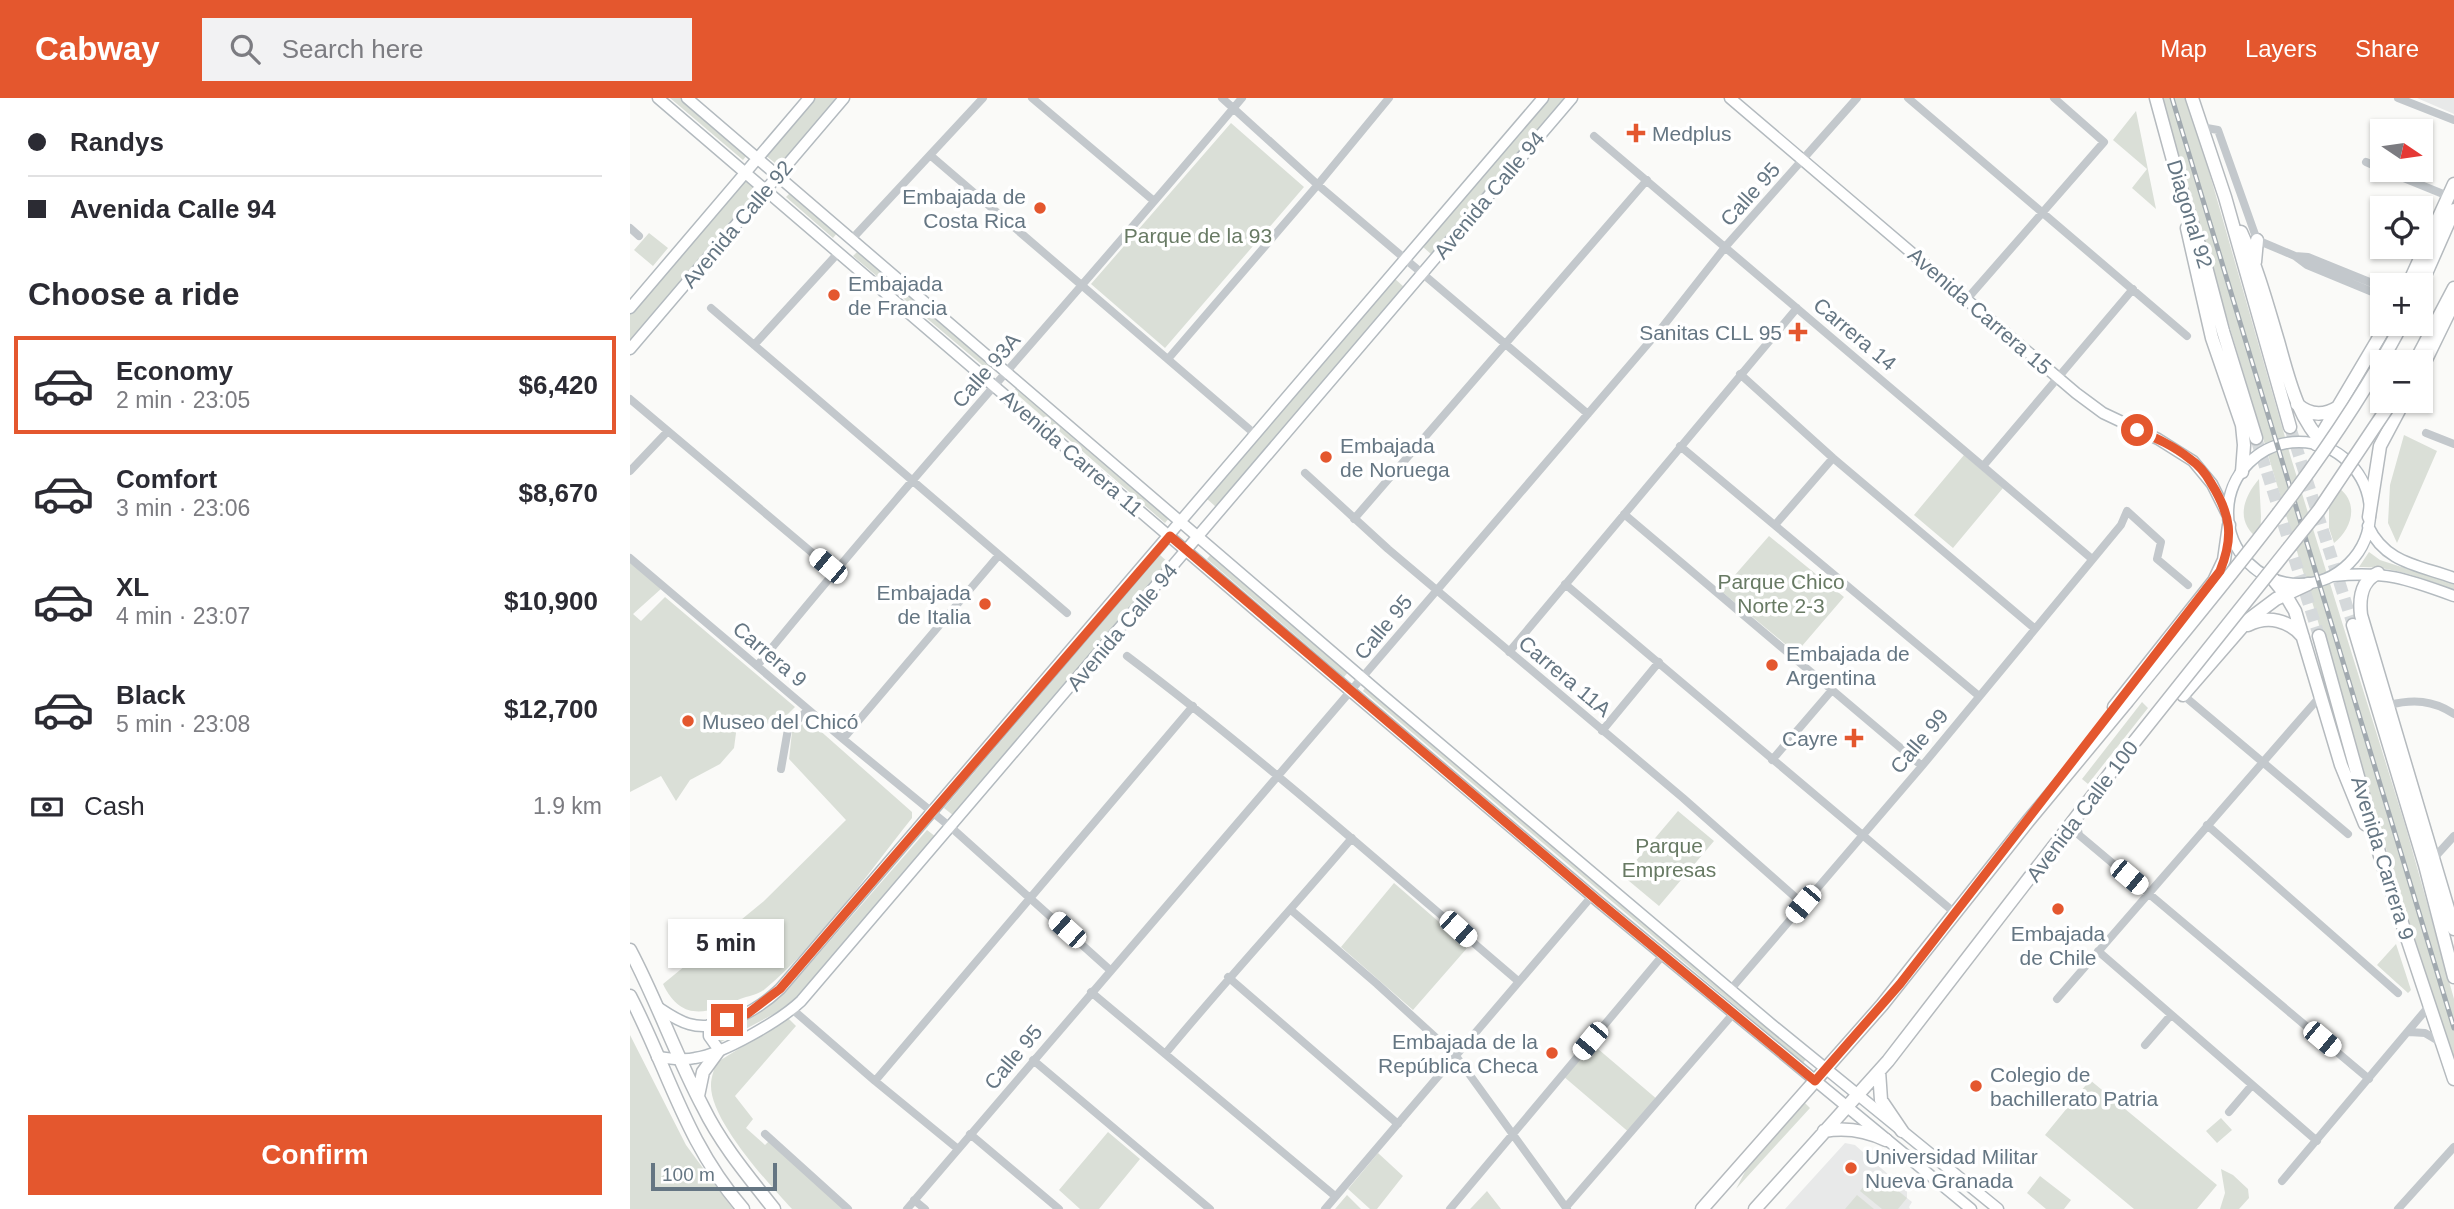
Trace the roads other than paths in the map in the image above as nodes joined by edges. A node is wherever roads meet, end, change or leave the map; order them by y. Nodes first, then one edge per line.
1 (659, 98) edge
2 (687, 98) edge
3 (809, 98) edge
4 (844, 98) edge
5 (984, 98) edge
6 (1032, 98) edge
7 (1222, 98) edge
8 (1242, 98) edge
9 (1390, 98) edge
10 (1543, 98) edge
11 (1572, 98) edge
12 (1730, 98) edge
13 (1857, 98) edge
14 (1908, 98) edge
15 (2054, 98) edge
16 (2156, 98) edge
17 (2192, 98) edge
18 (2398, 98) edge
19 (1234, 108) junction
20 (2454, 120) edge
21 (2201, 127) junction
22 (1594, 136) dead end
23 (930, 155) junction
24 (757, 158) junction
25 (1804, 160) junction
26 (2366, 162) dead end
27 (2370, 164) edge
28 (746, 172) junction
29 (778, 176) junction
30 (1647, 180) junction
31 (2425, 182) edge
32 (1318, 185) junction
33 (2180, 186) junction
34 (766, 189) junction
35 (2451, 190) edge
36 (2225, 197) junction
37 (1154, 201) junction
38 (2454, 210) edge
39 (2043, 212) junction
40 (630, 228) edge
41 (639, 236) dead end
42 (851, 240) junction
43 (2257, 240) junction
44 (1726, 246) junction
45 (839, 252) junction
46 (2295, 256) junction
47 (1405, 260) junction
48 (2255, 262) junction
49 (2413, 273) edge
50 (2427, 273) edge
51 (1422, 275) junction
52 (2370, 282) edge
53 (1082, 285) junction
54 (2454, 288) edge
55 (2133, 289) junction
56 (2370, 291) edge
57 (1967, 299) junction
58 (2450, 302) edge
59 (1797, 307) junction
60 (630, 308) edge
61 (710, 308) dead end
62 (2187, 336) dead end
63 (2380, 336) edge
64 (2395, 336) edge
65 (754, 345) junction
66 (1505, 345) junction
67 (630, 349) edge
68 (2422, 350) edge
69 (2429, 350) edge
70 (1168, 359) junction
71 (1008, 372) junction
72 (1740, 374) junction
73 (2058, 379) junction
74 (995, 386) junction
75 (2344, 398) junction
76 (630, 399) edge
77 (2296, 404) junction
78 (2384, 413) edge
79 (2398, 413) edge
80 (1588, 414) junction
81 (2290, 427) tunnel mouth
82 (668, 431) junction
83 (2426, 433) dead end
84 (1256, 435) junction
85 (2256, 438) tunnel mouth
86 (2320, 444) junction
87 (2454, 444) edge
88 (1680, 446) junction
89 (1833, 458) junction
90 (1984, 465) junction
91 (630, 471) edge
92 (2242, 472) junction
93 (1306, 473) dead end
94 (912, 481) junction
95 (1624, 514) junction
96 (1354, 519) junction
97 (2229, 521) junction
98 (2368, 522) junction
99 (1181, 523) junction
100 (1776, 525) junction
101 (1170, 536) junction
102 (1197, 538) junction
103 (1186, 551) junction
104 (999, 555) junction
105 (630, 558) edge
106 (2092, 559) junction
107 (835, 572) junction
108 (2378, 573) junction
109 (2331, 576) junction
110 (2454, 578) edge
111 (2273, 579) junction
112 (1565, 583) junction
113 (2308, 584) junction
114 (2188, 585) dead end
115 (1437, 589) junction
116 (2285, 594) junction
117 (2454, 596) edge
118 (1068, 613) dead end
119 (2353, 625) tunnel mouth
120 (2034, 628) junction
121 (2238, 631) junction
122 (2319, 636) tunnel mouth
123 (2304, 637) junction
124 (1509, 652) junction
125 (1127, 656) dead end
126 (1659, 662) junction
127 (757, 666) junction
128 (1362, 678) junction
129 (1832, 690) junction
130 (1351, 691) junction
131 (2183, 695) joint
132 (1979, 696) junction
133 (2317, 700) dead end
134 (2389, 705) junction
135 (1193, 706) junction
136 (808, 710) junction
137 (2454, 714) edge
138 (1602, 731) junction
139 (843, 739) junction
140 (1772, 760) junction
141 (2262, 762) junction
142 (1922, 766) junction
143 (781, 769) dead end
144 (1278, 776) junction
145 (933, 813) junction
146 (2029, 820) junction
147 (2207, 825) junction
148 (950, 828) junction
149 (2075, 828) junction
150 (2348, 834) dead end
151 (1861, 836) junction
152 (2454, 836) edge
153 (1352, 838) junction
154 (2434, 858) junction
155 (2382, 863) junction
156 (2148, 894) junction
157 (1592, 896) junction
158 (1031, 898) junction
159 (1803, 904) junction
160 (1291, 910) junction
161 (1955, 914) junction
162 (2454, 929) edge
163 (630, 950) edge
164 (2098, 951) junction
165 (1663, 955) junction
166 (1110, 970) junction
167 (2454, 977) edge
168 (1228, 978) junction
169 (1518, 981) junction
170 (1731, 989) junction
171 (1091, 992) junction
172 (2398, 993) dead end
173 (630, 996) edge
174 (2056, 999) dead end
175 (2430, 1005) junction
176 (659, 1008) junction
177 (792, 1009) junction
178 (1733, 1014) junction
179 (2171, 1015) junction
180 (709, 1025) junction
181 (2409, 1032) junction
182 (2444, 1044) junction
183 (2146, 1045) dead end
184 (719, 1050) junction
185 (1165, 1054) junction
186 (1456, 1056) junction
187 (657, 1057) junction
188 (682, 1059) junction
189 (1033, 1060) junction
190 (1826, 1069) junction
191 (1879, 1071) junction
192 (2369, 1079) junction
193 (2454, 1079) edge
194 (875, 1081) junction
195 (1815, 1081) junction
196 (2252, 1085) junction
197 (1858, 1095) junction
198 (698, 1096) junction
199 (1846, 1107) junction
200 (2229, 1112) dead end
201 (1398, 1124) junction
202 (1902, 1131) junction
203 (1824, 1132) junction
204 (765, 1134) dead end
205 (970, 1134) junction
206 (1513, 1134) junction
207 (1886, 1140) junction
208 (2317, 1141) junction
209 (2454, 1147) edge
210 (958, 1149) junction
211 (2282, 1181) dead end
212 (1335, 1196) junction
213 (914, 1200) junction
214 (1566, 1208) edge
215 (743, 1209) edge
216 (774, 1209) edge
217 (848, 1209) edge
218 (907, 1209) edge
219 (925, 1209) edge
220 (1059, 1209) edge
221 (1210, 1209) edge
222 (1325, 1209) edge
223 (1450, 1209) edge
224 (1702, 1209) edge
225 (1755, 1209) edge
226 (1971, 1209) edge
227 (1998, 1209) edge
228 (2398, 1209) edge

1 - 28 main road, Avenida Carrera 11
2 - 24 main road, Avenida Carrera 11
3 - 24 main road, Avenida Calle 92
4 - 29 main road, Avenida Calle 92
5 - 23 street
6 - 37 street
7 - 19 street
8 - 19 street, Calle 93A
9 - 32 street
10 - 47 main road, Avenida Calle 94
11 - 51 main road, Avenida Calle 94
12 - 25 main road, Avenida Carrera 15
13 - 25 street, Calle 95
14 - 39 street
15 - 39 street
16 - 33 main road, Diagonal 92
17 - 21 main road, Diagonal 92
18 - 20 street
19 - 32 street
19 - 37 street, Calle 93A
21 - 36 main road, Diagonal 92
21 - 43 street
22 - 30 street, Carrera 14
23 - 42 street
23 - 53 street
24 - 28 main road, Avenida Calle 92
24 - 29 main road, Avenida Carrera 11
25 - 44 street, Calle 95
25 - 57 main road, Avenida Carrera 15
26 - 27 street
28 - 34 main road, Avenida Carrera 11
28 - 60 main road, Avenida Calle 92
29 - 34 main road, Avenida Calle 92
29 - 42 main road, Avenida Carrera 11
30 - 44 street, Carrera 14
30 - 66 street
31 - 35 street
32 - 47 street
32 - 70 street
33 - 85 main road, Diagonal 92
33 - 92 main road
34 - 45 main road, Avenida Carrera 11
34 - 67 main road, Avenida Calle 92
35 - 49 main road
36 - 48 main road
36 - 81 main road, Diagonal 92
37 - 53 street, Calle 93A
38 - 50 main road
39 - 55 street
39 - 57 street
40 - 41 street
42 - 71 main road, Avenida Carrera 11
43 - 46 street
43 - 48 main road
44 - 59 street, Carrera 14
44 - 80 street, Calle 95
45 - 65 street
45 - 74 main road, Avenida Carrera 11
46 - 52 street
46 - 56 street
47 - 51 street
47 - 84 main road, Avenida Calle 94
48 - 77 main road
51 - 66 street
51 - 102 main road, Avenida Calle 94
53 - 70 street
53 - 71 street, Calle 93A
54 - 58 main road
55 - 62 street
55 - 73 street
57 - 73 main road, Avenida Carrera 15
58 - 68 main road
58 - 69 main road
59 - 72 street
59 - 90 street, Carrera 14
61 - 65 street
63 - 75 main road
64 - 146 main road, Avenida Calle 100, bridge
65 - 94 street
66 - 80 street
66 - 96 street
70 - 84 street
71 - 74 street, Calle 93A
71 - 99 main road, Avenida Carrera 11
72 - 88 street
72 - 89 street
73 - 90 street
73 - 97 main road, Avenida Carrera 15
74 - 94 street, Calle 93A
74 - 101 main road, Avenida Carrera 11
75 - 77 main road
75 - 86 main road
76 - 82 street
77 - 86 main road
78 - 149 main road, Avenida Calle 100, bridge
79 - 98 main road
80 - 115 street, Calle 95
82 - 91 street
82 - 107 street
83 - 87 street
84 - 99 main road, Avenida Calle 94
86 - 92 main road
86 - 98 main road
88 - 95 street
88 - 100 street
89 - 100 street
89 - 120 street
90 - 106 street, Carrera 14
92 - 97 main road
93 - 96 street, Carrera 11A
94 - 104 street
94 - 107 street, Calle 93A
95 - 112 street
95 - 129 street
96 - 115 street, Carrera 11A
97 - 111 main road
97 - 146 main road
98 - 109 main road
98 - 110 main road
99 - 101 main road, Avenida Calle 94
99 - 102 main road, Avenida Carrera 11
100 - 132 street
101 - 103 main road, Avenida Carrera 11
101 - 145 main road, Avenida Calle 94
102 - 103 main road, Avenida Calle 94
102 - 128 main road, Avenida Carrera 11
103 - 130 main road, Avenida Carrera 11
103 - 148 main road, Avenida Calle 94
104 - 118 street
104 - 139 street
105 - 127 street, Carrera 9
106 - 114 street, Calle 99
106 - 120 street, Calle 99
107 - 127 street, Calle 93A
108 - 109 main road
108 - 117 main road
108 - 134 main road
109 - 113 main road
111 - 113 main road
111 - 116 main road
112 - 124 street
112 - 126 street
113 - 116 main road
115 - 124 street, Carrera 11A
115 - 128 street, Calle 95
116 - 121 main road
116 - 123 main road
119 - 167 main road, Avenida Carrera 9
120 - 132 street, Calle 99
121 - 123 main road
121 - 131 main road
122 - 155 main road, Avenida Carrera 9
123 - 155 main road
124 - 138 street, Carrera 11A
125 - 135 street
126 - 138 street
126 - 140 street
127 - 136 street, Carrera 9
128 - 130 street, Calle 95
128 - 170 main road, Avenida Carrera 11
129 - 140 street
129 - 142 street
130 - 144 street, Calle 95
130 - 157 main road, Avenida Carrera 11
131 - 141 street
132 - 142 street, Calle 99
133 - 141 street
134 - 137 street
134 - 154 main road
135 - 144 street
135 - 158 street
136 - 139 street, Carrera 9
136 - 143 street
138 - 159 street, Carrera 11A
139 - 145 street, Carrera 9
140 - 151 street
141 - 147 street
141 - 150 street
142 - 151 street, Calle 99
144 - 153 street
144 - 166 street, Calle 95
145 - 148 street, Carrera 9
145 - 180 main road, Avenida Calle 94
146 - 161 main road, Avenida Calle 100
147 - 156 street
147 - 172 street
148 - 158 street, Carrera 9
148 - 177 main road, Avenida Calle 94
149 - 156 street
149 - 191 main road, Avenida Calle 100
151 - 159 street, Calle 99
151 - 161 street
152 - 154 street
153 - 160 street
153 - 169 street
154 - 162 main road
155 - 175 main road, Avenida Carrera 9
156 - 164 street
156 - 192 street
157 - 165 main road, Avenida Carrera 11
157 - 169 street
158 - 166 street, Carrera 9
158 - 194 street
159 - 170 street, Calle 99
160 - 168 street
160 - 186 street
161 - 190 main road, Avenida Calle 100
163 - 176 main road
164 - 174 street
164 - 179 street
165 - 178 main road, Avenida Carrera 11
165 - 206 street
166 - 171 street, Calle 95
168 - 185 street
168 - 201 street
169 - 186 street
170 - 190 main road, Avenida Carrera 11
171 - 185 street
171 - 189 street, Calle 95
173 - 187 main road
175 - 181 street
175 - 182 main road, Avenida Carrera 9
176 - 180 main road, Avenida Calle 94
176 - 188 main road
177 - 184 main road, Avenida Calle 94
177 - 194 street
178 - 195 main road, Avenida Carrera 11
178 - 214 street
179 - 183 street
179 - 196 street
180 - 184 main road
181 - 182 street
181 - 192 street
182 - 193 main road, Avenida Carrera 9
184 - 188 main road, Avenida Calle 94
184 - 198 main road
185 - 212 street
186 - 201 street
186 - 206 street
187 - 188 main road, Avenida Calle 94
187 - 215 main road
188 - 198 main road
189 - 205 street, Calle 95
189 - 221 street
190 - 195 main road, Avenida Calle 100
190 - 197 main road, Avenida Carrera 11
191 - 197 main road, Avenida Calle 100
191 - 202 main road
192 - 208 street
194 - 210 street
195 - 199 main road, Avenida Carrera 11
195 - 224 main road, Avenida Calle 100
196 - 200 street
196 - 208 street
197 - 199 main road, Avenida Calle 100
197 - 202 main road, Avenida Carrera 11
198 - 216 main road
199 - 203 main road, Avenida Calle 100
199 - 207 main road, Avenida Carrera 11
201 - 212 street
202 - 227 main road, Avenida Carrera 11
203 - 207 main road
203 - 225 main road, Avenida Calle 100
204 - 217 street
205 - 210 street, Calle 95
205 - 220 street
206 - 214 street
206 - 223 street
207 - 226 main road, Avenida Carrera 11
208 - 211 street
209 - 228 street
210 - 213 street, Calle 95
212 - 222 street
213 - 218 street, Calle 95
213 - 219 street

